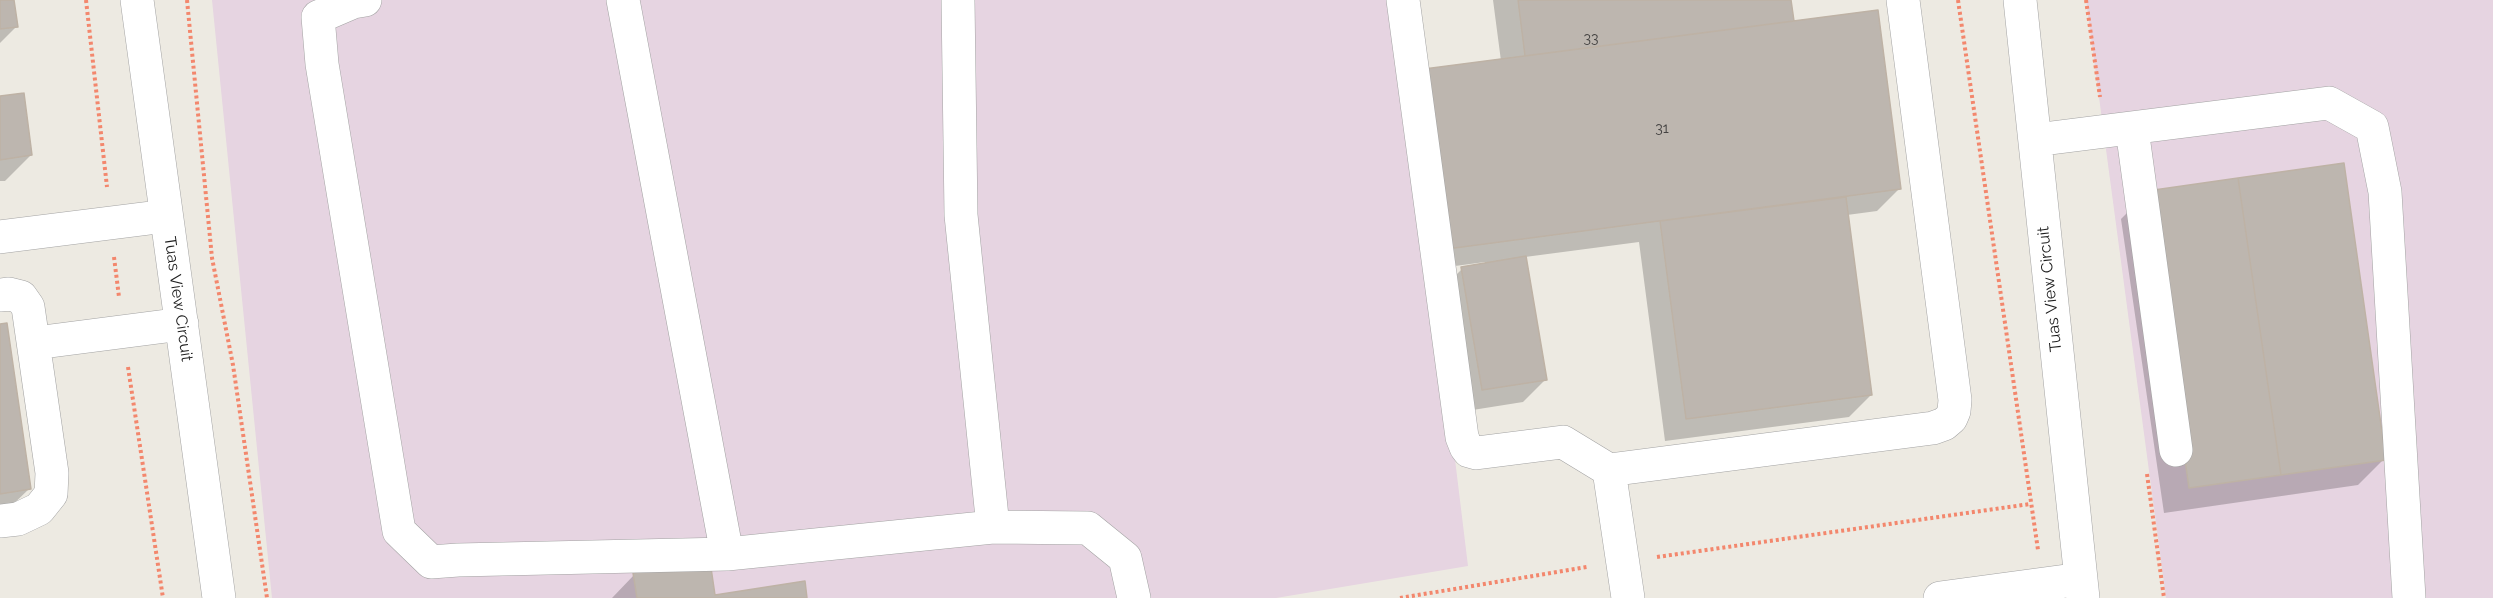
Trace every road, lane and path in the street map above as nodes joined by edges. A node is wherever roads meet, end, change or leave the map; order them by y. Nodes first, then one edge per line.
1 (137, 0) edge
2 (187, 0) edge
3 (365, 0) edge
4 (623, 0) edge
5 (958, 0) edge
6 (1403, 0) edge
7 (1903, 0) edge
8 (1958, 0) edge
9 (2020, 0) edge
10 (2132, 129) junction
11 (2035, 140) junction
12 (166, 216) junction
13 (0, 237) edge
14 (0, 295) edge
15 (182, 324) junction
16 (35, 343) junction
17 (2176, 450) dead end
18 (1609, 470) junction
19 (2030, 504) junction
20 (0, 521) edge
21 (993, 527) junction
22 (727, 554) junction
23 (1623, 561) junction
24 (2043, 584) junction
25 (2082, 588) edge
26 (219, 598) edge
27 (267, 598) edge
28 (1134, 598) edge
29 (1400, 598) edge
30 (1628, 598) edge
31 (1940, 598) edge
32 (2409, 598) edge

1 - 12 street, Tuas View Circuit
2 - 27 path
3 - 22 street
4 - 22 street
5 - 21 street
6 - 18 street
7 - 18 street
8 - 19 path
9 - 11 street, Tuas View Circuit
10 - 11 street
10 - 17 street
10 - 32 street
11 - 25 street, Tuas View Circuit
12 - 13 street
12 - 15 street, Tuas View Circuit
14 - 16 street
15 - 16 street
15 - 26 street, Tuas View Circuit
16 - 20 street
18 - 23 street
19 - 23 path
19 - 24 path
21 - 22 street
21 - 28 street
23 - 29 path
23 - 30 street
24 - 25 street, Tuas View Circuit
24 - 31 street, Tuas View Circuit

